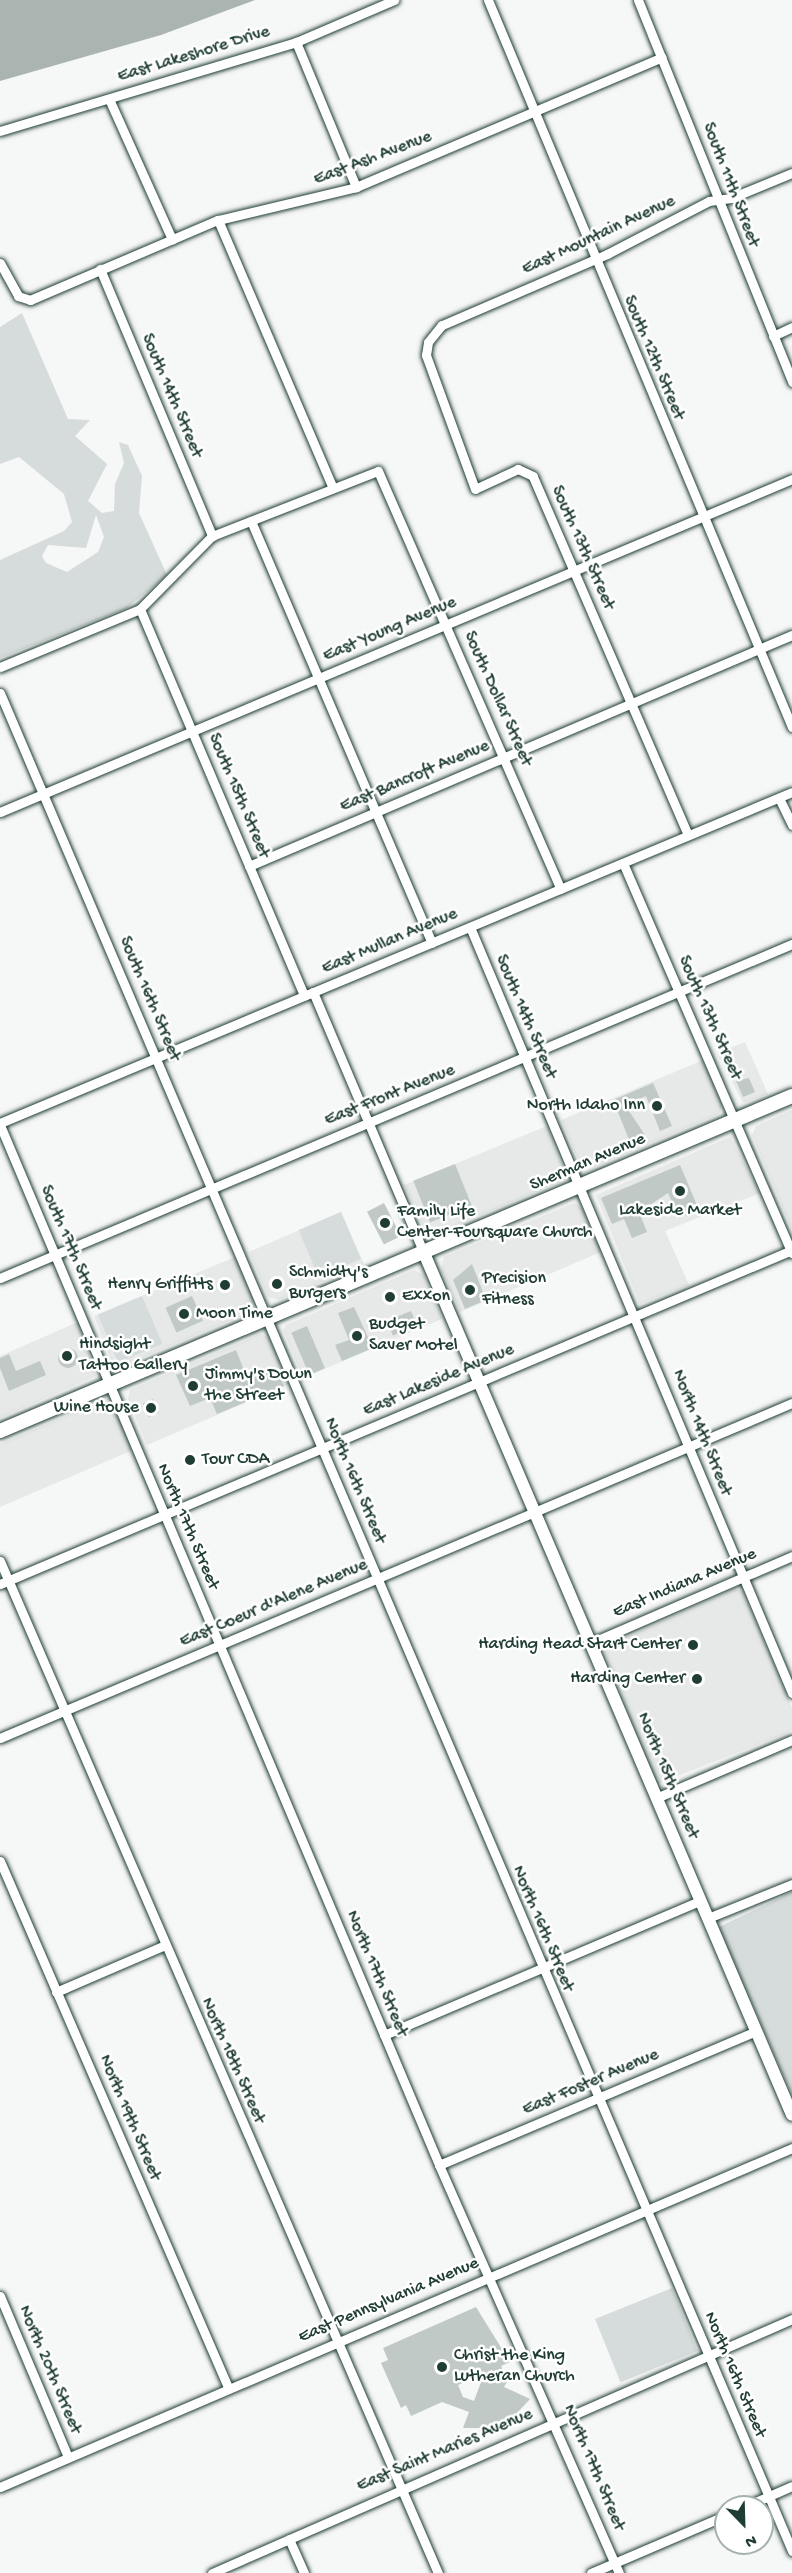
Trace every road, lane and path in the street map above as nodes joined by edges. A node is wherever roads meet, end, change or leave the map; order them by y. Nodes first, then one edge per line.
1 (394, 0) edge
2 (488, 0) edge
3 (638, 0) edge
4 (296, 42) junction
5 (662, 57) junction
6 (110, 99) junction
7 (535, 111) junction
8 (0, 131) edge
9 (792, 172) edge
10 (356, 187) junction
11 (720, 200) junction
12 (218, 220) junction
13 (172, 239) junction
14 (594, 260) junction
15 (0, 263) edge
16 (100, 269) junction
17 (792, 327) edge
18 (772, 336) junction
19 (428, 342) joint
20 (792, 382) edge
21 (792, 478) edge
22 (332, 486) junction
23 (702, 517) junction
24 (251, 521) junction
25 (212, 536) junction
26 (575, 570) junction
27 (140, 609) junction
28 (447, 624) junction
29 (792, 635) edge
30 (758, 649) junction
31 (0, 667) edge
32 (319, 678) junction
33 (0, 693) edge
34 (631, 704) junction
35 (792, 728) edge
36 (192, 731) junction
37 (505, 757) junction
38 (792, 792) edge
39 (45, 793) junction
40 (779, 798) junction
41 (0, 812) edge
42 (376, 812) junction
43 (792, 825) edge
44 (688, 835) junction
45 (623, 863) junction
46 (249, 866) junction
47 (561, 889) junction
48 (470, 927) junction
49 (432, 943) junction
50 (792, 944) edge
51 (678, 991) junction
52 (309, 994) junction
53 (155, 1056) junction
54 (525, 1059) junction
55 (792, 1096) edge
56 (736, 1120) junction
57 (368, 1122) junction
58 (0, 1124) edge
59 (580, 1186) junction
60 (212, 1189) junction
61 (792, 1251) edge
62 (424, 1253) junction
63 (55, 1255) junction
64 (0, 1278) edge
65 (635, 1316) junction
66 (267, 1318) junction
67 (479, 1382) junction
68 (110, 1384) junction
69 (792, 1403) edge
70 (0, 1431) edge
71 (690, 1445) junction
72 (322, 1449) junction
73 (534, 1512) junction
74 (164, 1515) junction
75 (792, 1556) edge
76 (0, 1561) edge
77 (742, 1577) junction
78 (377, 1579) junction
79 (4, 1582) edge
80 (591, 1643) junction
81 (219, 1645) junction
82 (792, 1693) edge
83 (64, 1711) junction
84 (0, 1738) edge
85 (792, 1740) edge
86 (656, 1798) junction
87 (0, 1861) edge
88 (792, 1884) edge
89 (700, 1901) junction
90 (708, 1918) junction
91 (163, 1946) junction
92 (541, 1968) junction
93 (56, 1992) junction
94 (756, 2031) junction
95 (384, 2035) junction
96 (595, 2099) junction
97 (792, 2115) edge
98 (792, 2148) edge
99 (439, 2165) junction
100 (646, 2210) junction
101 (491, 2276) junction
102 (0, 2296) edge
103 (792, 2319) edge
104 (337, 2341) junction
105 (707, 2355) junction
106 (228, 2387) junction
107 (556, 2421) junction
108 (68, 2457) junction
109 (792, 2486) edge
110 (0, 2487) edge
111 (402, 2488) junction
112 (768, 2495) edge
113 (770, 2495) edge
114 (774, 2510) edge
115 (714, 2520) edge
116 (289, 2539) junction
117 (792, 2551) edge
118 (615, 2563) junction
119 (212, 2573) edge
120 (304, 2573) edge
121 (438, 2573) edge
122 (591, 2573) edge
123 (619, 2573) edge

1 - 4 street, East Lakeshore Drive
2 - 7 street, South 12th Street
3 - 5 street, South 11th Street
4 - 6 street, East Lakeshore Drive
4 - 10 street
5 - 7 street, East Ash Avenue
5 - 11 street, South 11th Street
6 - 8 street, East Lakeshore Drive
6 - 13 street
7 - 10 street, East Ash Avenue
7 - 14 street, South 12th Street
9 - 11 street, East Mountain Avenue
10 - 12 street, East Ash Avenue
11 - 14 street, East Mountain Avenue
11 - 18 street, South 11th Street
12 - 13 street, East Ash Avenue
12 - 22 street
13 - 16 street, East Ash Avenue
14 - 19 street, East Mountain Avenue
14 - 23 street, South 12th Street
15 - 16 street, East Ash Avenue
16 - 25 street, South 14th Street
17 - 18 street
18 - 20 street, South 11th Street
19 - 26 street, South 13th Street
21 - 23 street, East Young Avenue
22 - 24 street
22 - 28 street, South Dollar Street
23 - 26 street, East Young Avenue
23 - 30 street, South 12th Street
24 - 25 street
24 - 32 street
25 - 27 street
26 - 28 street, East Young Avenue
26 - 34 street, South 13th Street
27 - 31 street
27 - 36 street, South 15th Street
28 - 32 street, East Young Avenue
28 - 37 street, South Dollar Street
29 - 30 street, East Bancroft Avenue
30 - 34 street, East Bancroft Avenue
30 - 35 street, South 12th Street
32 - 36 street, East Young Avenue
32 - 42 street
33 - 39 street, South 16th Street
34 - 37 street, East Bancroft Avenue
34 - 44 street, South 13th Street
36 - 39 street, East Young Avenue
36 - 46 street, South 15th Street
37 - 42 street, East Bancroft Avenue
37 - 47 street, South Dollar Street
38 - 40 street, East Mullan Avenue
39 - 41 street, East Young Avenue
39 - 53 street, South 16th Street
40 - 43 street
40 - 44 street, East Mullan Avenue
42 - 46 street, East Bancroft Avenue
42 - 49 street
44 - 45 street, East Mullan Avenue
45 - 47 street, East Mullan Avenue
45 - 51 street, South 13th Street
46 - 52 street, South 15th Street
47 - 48 street, East Mullan Avenue
48 - 49 street, East Mullan Avenue
48 - 54 street, South 14th Street
49 - 52 street, East Mullan Avenue
50 - 51 street, East Front Avenue
51 - 54 street, East Front Avenue
51 - 56 street, South 13th Street
52 - 53 street, East Mullan Avenue
52 - 57 street, South 15th Street
53 - 58 street, East Mullan Avenue
53 - 60 street, South 16th Street
54 - 57 street, East Front Avenue
54 - 59 street, South 14th Street
55 - 56 main road, Sherman Avenue
56 - 59 main road, Sherman Avenue
56 - 61 street, South 13th Street
57 - 60 street, East Front Avenue
57 - 62 street, South 15th Street
58 - 63 street, South 17th Street
59 - 62 main road, Sherman Avenue
59 - 65 street, North 14th Street
60 - 63 street, East Front Avenue
60 - 66 street, South 16th Street
61 - 65 street, East Lakeside Avenue
62 - 66 main road, Sherman Avenue
62 - 67 main road, North 15th Street
63 - 64 street, East Front Avenue
63 - 68 street, South 17th Street
65 - 67 street, East Lakeside Avenue
65 - 71 street, North 14th Street
66 - 68 main road, Sherman Avenue
66 - 72 street, North 16th Street
67 - 72 street, East Lakeside Avenue
67 - 73 main road, North 15th Street
68 - 70 main road, Sherman Avenue
68 - 74 street, North 17th Street
69 - 71 street, East Coeur d'Alene Avenue
71 - 73 street, East Coeur d'Alene Avenue
71 - 77 street, North 14th Street
72 - 74 street, East Lakeside Avenue
72 - 78 street, North 16th Street
73 - 78 street, East Coeur d'Alene Avenue
73 - 80 main road, North 15th Street
74 - 79 street, East Lakeside Avenue
74 - 81 street, North 17th Street
75 - 77 street, East Indiana Avenue
76 - 79 street, North 18th Street
77 - 80 street, East Indiana Avenue
77 - 82 street, North 14th Street
78 - 81 street, East Coeur d'Alene Avenue
78 - 92 street, North 16th Street
79 - 83 street, North 18th Street
80 - 86 main road, North 15th Street
81 - 83 street, East Coeur d'Alene Avenue
81 - 95 street, North 17th Street
83 - 84 street, East Coeur d'Alene Avenue
83 - 91 street, North 18th Street
85 - 86 street
86 - 89 main road, North 15th Street
87 - 93 street, North 19th Street
88 - 90 street
89 - 90 main road, North 15th Street
89 - 92 street
90 - 94 main road, North 15th Street
91 - 93 street
91 - 104 street, North 18th Street
92 - 95 street
92 - 96 street, North 16th Street
93 - 106 street, North 19th Street
94 - 96 street, East Foster Avenue
94 - 97 main road, North 15th Street
95 - 99 street, North 17th Street
96 - 99 street, East Foster Avenue
96 - 100 street, North 16th Street
98 - 100 street, East Pennsylvania Avenue
99 - 101 street, North 17th Street
100 - 101 street, East Pennsylvania Avenue
100 - 105 street, North 16th Street
101 - 104 street, East Pennsylvania Avenue
101 - 107 street, North 17th Street
102 - 108 street, North 20th Street
103 - 105 street, East Saint Maries Avenue
104 - 106 street, East Pennsylvania Avenue
104 - 111 street, North 18th Street
105 - 107 street, East Saint Maries Avenue
105 - 112 street, North 16th Street
106 - 108 street, East Pennsylvania Avenue
107 - 111 street, East Saint Maries Avenue
107 - 118 street, North 17th Street
108 - 110 street, East Pennsylvania Avenue
109 - 113 street
111 - 116 street, East Saint Maries Avenue
111 - 121 street, North 18th Street
114 - 117 street, North 16th Street
115 - 118 street
116 - 119 street, East Saint Maries Avenue
116 - 120 street
118 - 122 street
118 - 123 street, North 17th Street

